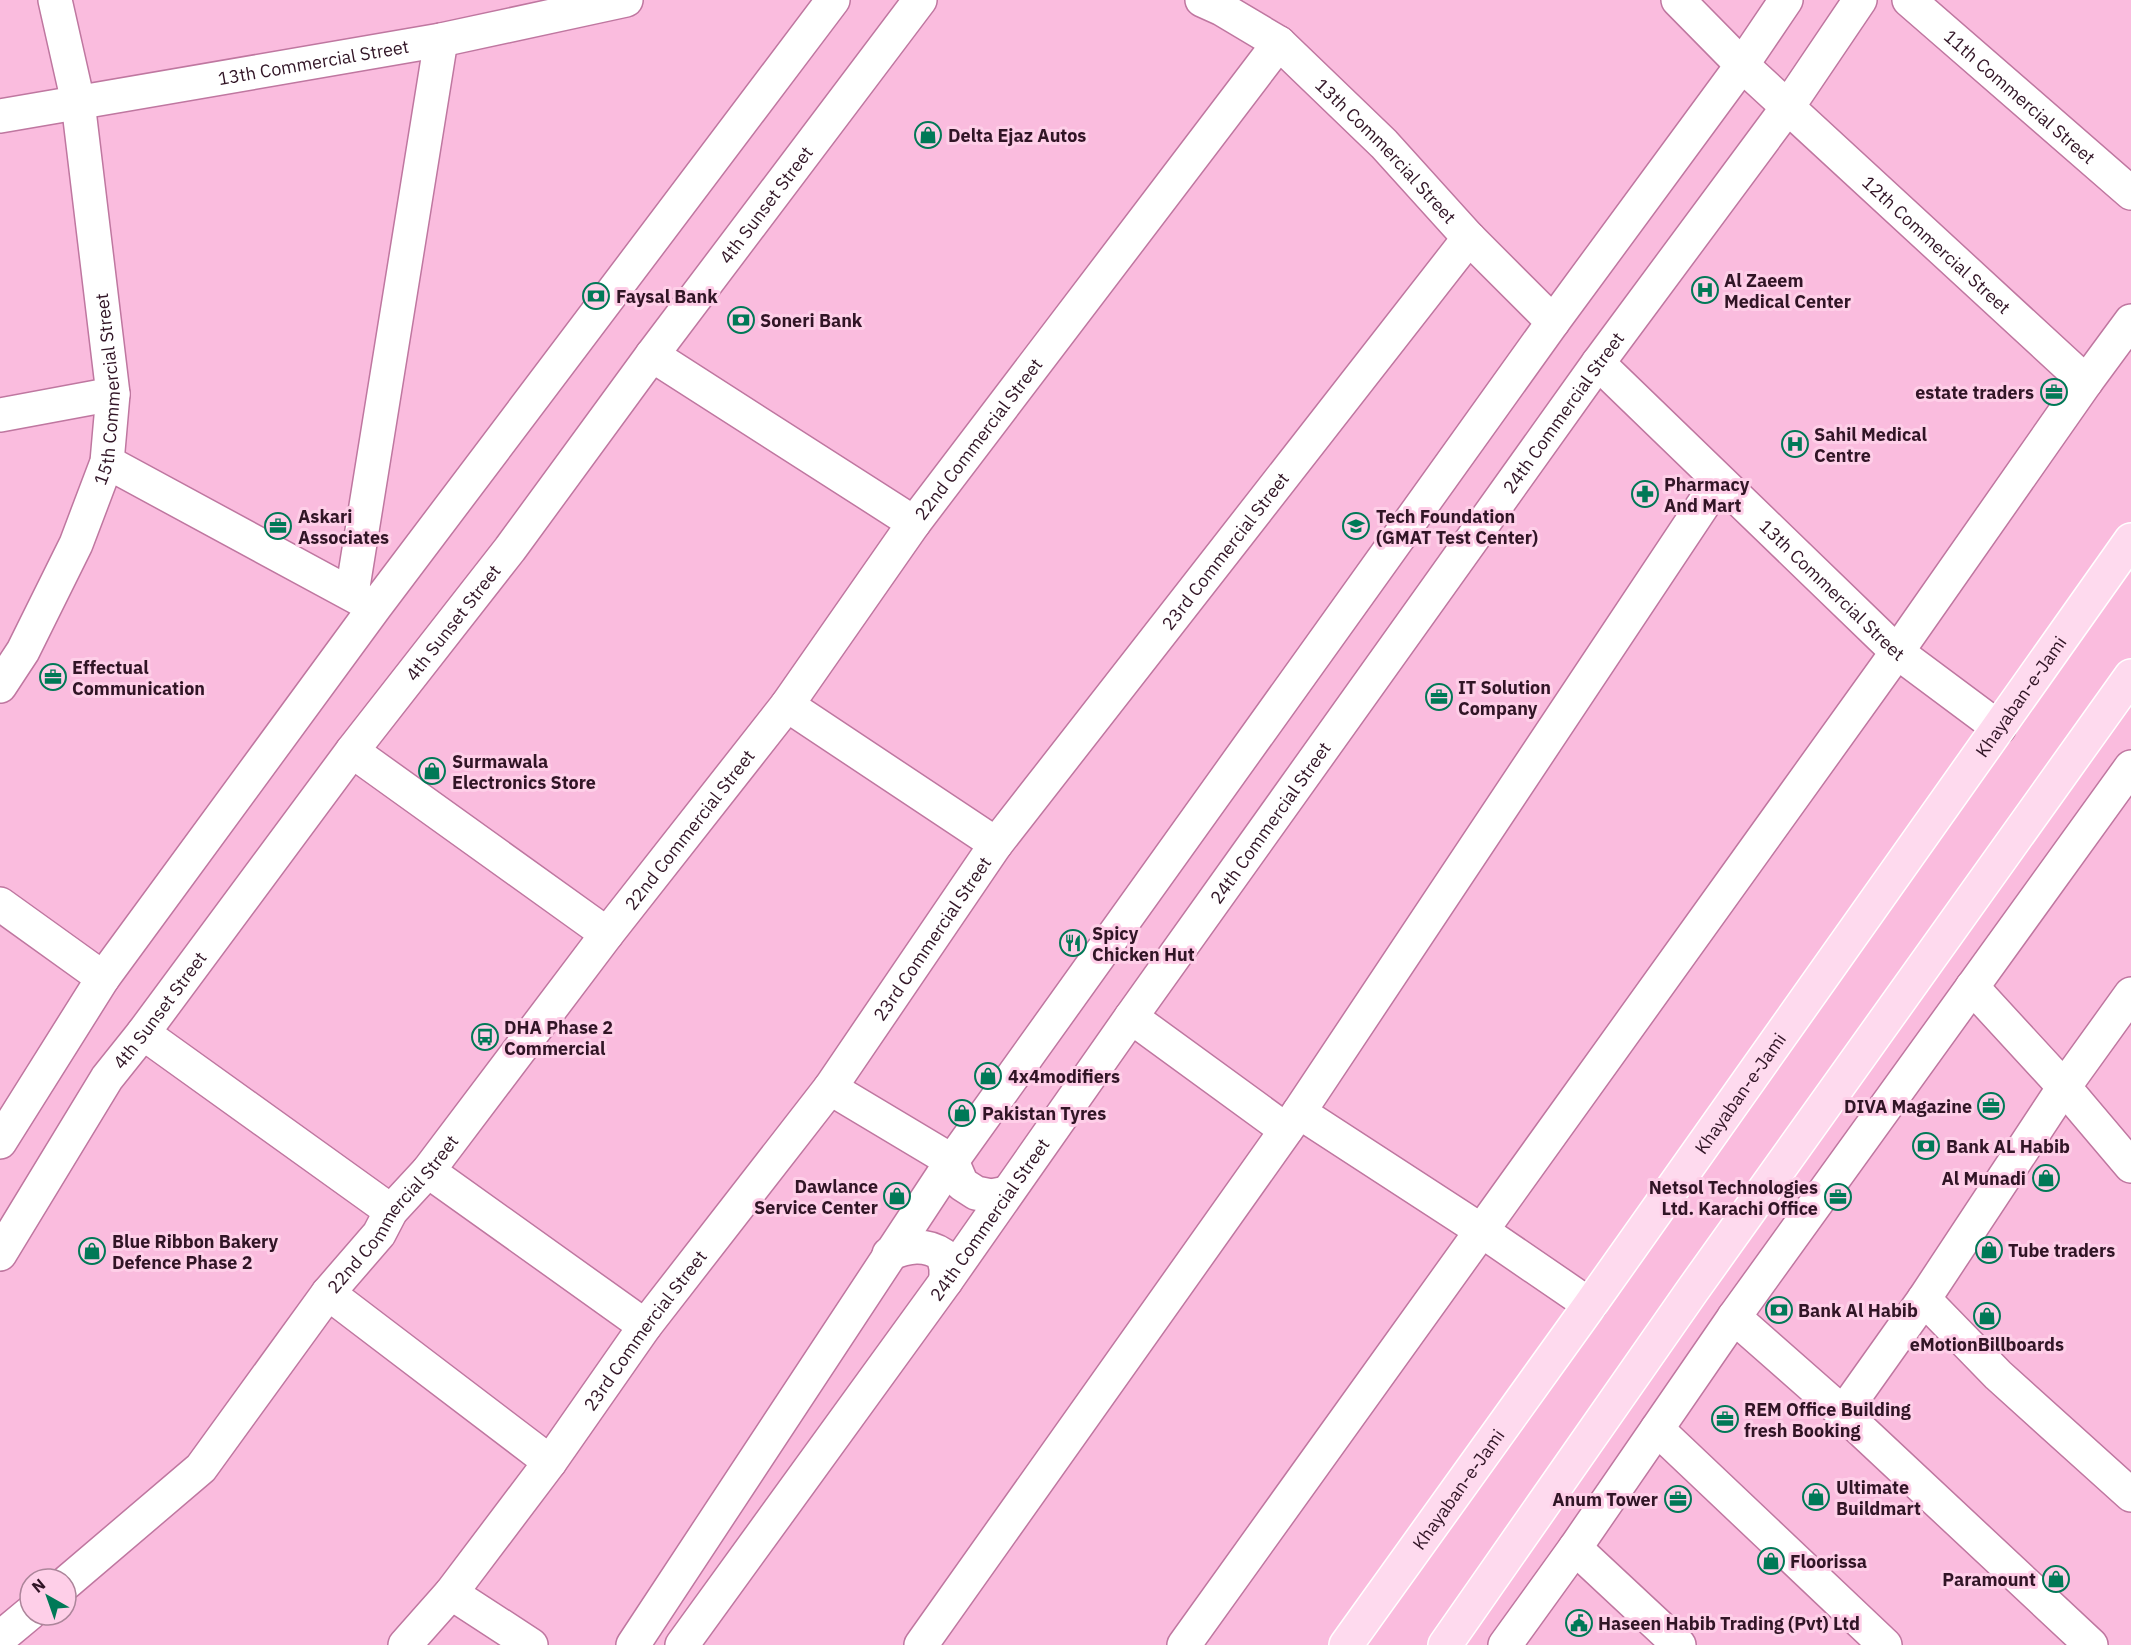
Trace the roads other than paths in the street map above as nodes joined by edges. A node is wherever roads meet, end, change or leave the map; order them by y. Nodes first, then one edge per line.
1 (55, 0) edge
2 (626, 0) edge
3 (833, 0) edge
4 (1202, 0) edge
5 (1678, 0) edge
6 (1786, 0) edge
7 (1860, 0) edge
8 (1908, 0) edge
9 (915, 3) edge
10 (441, 40) junction
11 (1279, 43) junction
12 (1742, 65) junction
13 (78, 102) junction
14 (1787, 108) junction
15 (0, 116) edge
16 (2131, 193) edge
17 (1469, 238) junction
18 (2131, 321) edge
19 (1553, 322) junction
20 (652, 355) junction
21 (1598, 363) junction
22 (2086, 382) junction
23 (113, 394) junction
24 (0, 415) edge
25 (106, 462) junction
26 (1719, 481) junction
27 (914, 523) junction
28 (2131, 540) edge
29 (363, 600) junction
30 (1897, 652) junction
31 (2131, 676) edge
32 (0, 686) edge
33 (787, 705) junction
34 (1999, 728) junction
35 (352, 751) junction
36 (2131, 767) edge
37 (996, 844) junction
38 (0, 904) edge
39 (607, 934) junction
40 (103, 978) junction
41 (1972, 987) junction
42 (2131, 994) edge
43 (1131, 1017) junction
44 (142, 1033) junction
45 (2064, 1087) junction
46 (830, 1088) junction
47 (1292, 1121) junction
48 (0, 1143) edge
49 (952, 1161) junction
50 (2131, 1165) edge
51 (428, 1171) junction
52 (1007, 1194) junction
53 (391, 1211) junction
54 (1482, 1231) junction
55 (0, 1254) edge
56 (889, 1254) junction
57 (946, 1281) junction
58 (328, 1293) junction
59 (1924, 1299) junction
60 (1590, 1305) junction
61 (1734, 1317) junction
62 (645, 1326) junction
63 (1843, 1413) junction
64 (1657, 1429) junction
65 (550, 1462) junction
66 (2131, 1495) edge
67 (1575, 1548) junction
68 (78, 1573) edge
69 (451, 1593) junction
70 (18, 1623) edge
71 (0, 1638) edge
72 (405, 1645) edge
73 (531, 1645) edge
74 (633, 1645) edge
75 (682, 1645) edge
76 (921, 1645) edge
77 (1184, 1645) edge
78 (1346, 1645) edge
79 (1445, 1645) edge
80 (1505, 1645) edge
81 (1679, 1645) edge
82 (1885, 1645) edge
83 (2091, 1645) edge

1 - 13 street, 15th Commercial Street
2 - 10 street, 13th Commercial Street
3 - 29 street
4 - 11 street, 13th Commercial Street
5 - 12 street
6 - 12 street
7 - 14 street, 24th Commercial Street
8 - 16 street, 11th Commercial Street
9 - 20 street, 4th Sunset Street
10 - 13 street, 13th Commercial Street
10 - 29 street
11 - 17 street, 13th Commercial Street
11 - 27 street, 22nd Commercial Street
12 - 14 street, 12th Commercial Street
12 - 19 street
13 - 15 street, 13th Commercial Street
13 - 23 street, 15th Commercial Street
14 - 21 street, 24th Commercial Street
14 - 22 street, 12th Commercial Street
17 - 19 street, 13th Commercial Street
17 - 37 street, 23rd Commercial Street
18 - 22 street
19 - 49 street
20 - 27 street
20 - 35 street, 4th Sunset Street
21 - 26 street, 13th Commercial Street
21 - 43 street, 24th Commercial Street
22 - 30 street
23 - 24 street
23 - 25 street, 15th Commercial Street
25 - 29 street
25 - 32 street, 15th Commercial Street
26 - 30 street, 13th Commercial Street
26 - 47 street
27 - 33 street, 22nd Commercial Street
28 - 34 main road, Khayaban-e-Jami
29 - 40 street
30 - 34 street, 13th Commercial Street
30 - 54 street
31 - 79 main road
33 - 37 street
33 - 39 street, 22nd Commercial Street
34 - 60 main road, Khayaban-e-Jami
35 - 39 street
35 - 44 street, 4th Sunset Street
36 - 41 street
37 - 46 street, 23rd Commercial Street
38 - 40 street
39 - 51 street, 22nd Commercial Street
40 - 48 street
41 - 45 street
41 - 61 street
42 - 45 street
43 - 47 street
43 - 52 street, 24th Commercial Street
44 - 53 street
44 - 55 street, 4th Sunset Street
45 - 50 street
45 - 59 street
46 - 49 street
46 - 62 street, 23rd Commercial Street
47 - 54 street
47 - 76 street
49 - 52 street
49 - 56 street
51 - 53 street, 22nd Commercial Street
51 - 62 street
52 - 57 street, 24th Commercial Street
53 - 58 street, 22nd Commercial Street
54 - 60 street
54 - 77 street
56 - 57 street
56 - 74 street
57 - 75 street, 24th Commercial Street
58 - 65 street
58 - 68 street, 22nd Commercial Street
59 - 63 street
59 - 66 street
60 - 78 main road, Khayaban-e-Jami
61 - 63 street
61 - 64 street
62 - 65 street, 23rd Commercial Street
63 - 83 street
64 - 67 street
64 - 82 street
65 - 69 street, 23rd Commercial Street
67 - 80 street
67 - 81 street
69 - 72 street, 23rd Commercial Street
69 - 73 street
70 - 71 street

